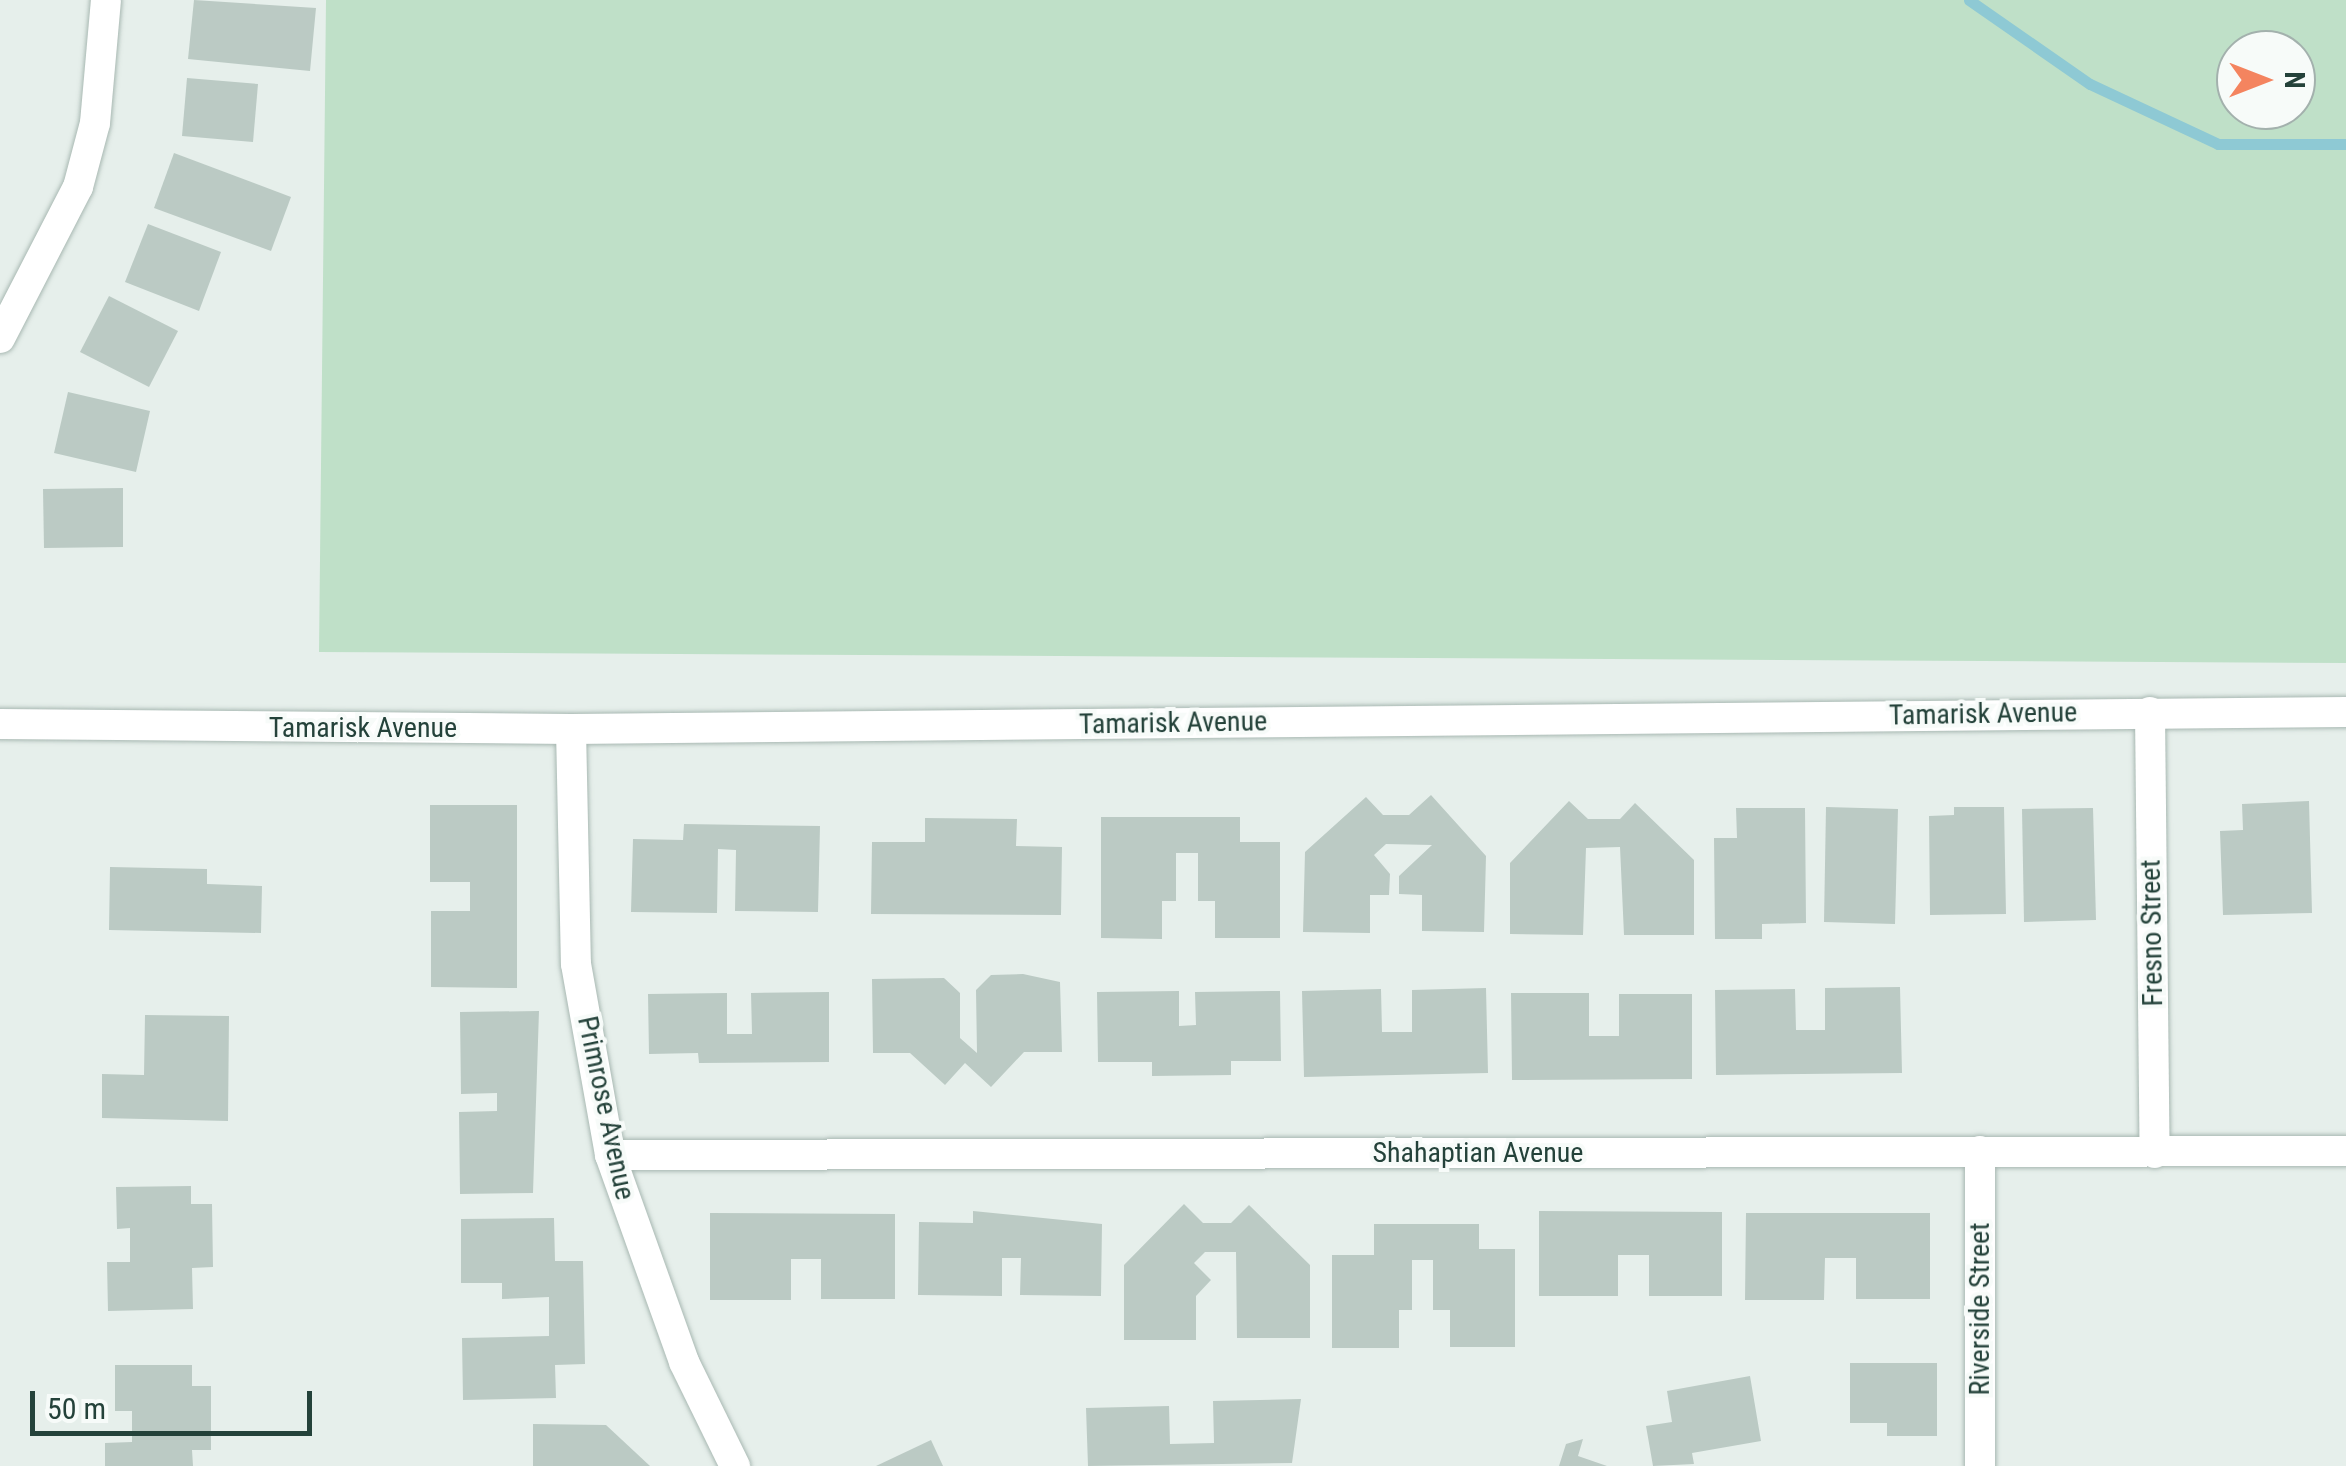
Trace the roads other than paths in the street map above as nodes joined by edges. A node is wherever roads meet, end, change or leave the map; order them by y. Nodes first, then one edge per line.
1 (106, 0) edge
2 (6, 305) edge
3 (0, 338) edge
4 (2150, 712) junction
5 (2346, 712) edge
6 (0, 724) edge
7 (571, 729) junction
8 (1980, 1151) junction
9 (2346, 1151) edge
10 (2154, 1153) junction
11 (610, 1155) junction
12 (735, 1466) edge
13 (1980, 1466) edge

1 - 2 street
2 - 3 street
4 - 5 street, Tamarisk Avenue
4 - 7 street, Tamarisk Avenue
4 - 10 street, Fresno Street
6 - 7 street, Tamarisk Avenue
7 - 11 street, Primrose Avenue
8 - 10 street, Shahaptian Avenue
8 - 11 street, Shahaptian Avenue
8 - 13 street, Riverside Street
9 - 10 street, Shahaptian Avenue
11 - 12 street, Primrose Avenue

